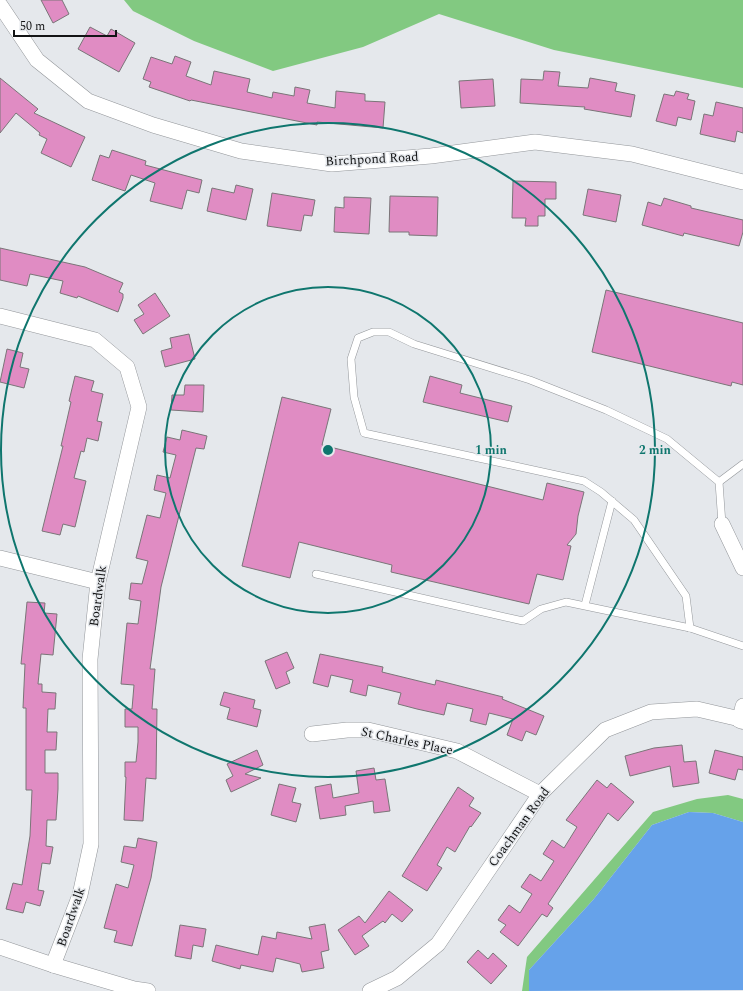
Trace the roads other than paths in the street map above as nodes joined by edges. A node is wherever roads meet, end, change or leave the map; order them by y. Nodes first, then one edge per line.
1 (0, 5) edge
2 (743, 182) edge
3 (0, 316) edge
4 (743, 464) edge
5 (719, 482) junction
6 (612, 501) junction
7 (722, 524) joint
8 (0, 558) edge
9 (743, 568) edge
10 (316, 574) dead end
11 (98, 582) junction
12 (585, 606) junction
13 (690, 628) junction
14 (743, 646) edge
15 (742, 715) edge
16 (312, 734) dead end
17 (540, 794) junction
18 (0, 947) edge
19 (53, 965) junction
20 (148, 991) edge
21 (370, 991) edge

1 - 2 street, Birchpond Road
3 - 11 street, Boardwalk
4 - 5 lane
5 - 6 lane
5 - 7 lane
6 - 12 lane
6 - 13 lane
7 - 9 street
8 - 11 street
10 - 12 lane
11 - 19 street, Boardwalk
12 - 13 lane
13 - 14 lane
15 - 17 street, Coachman Road
16 - 17 street, St Charles Place
17 - 21 street, Coachman Road
18 - 19 street
19 - 20 street

